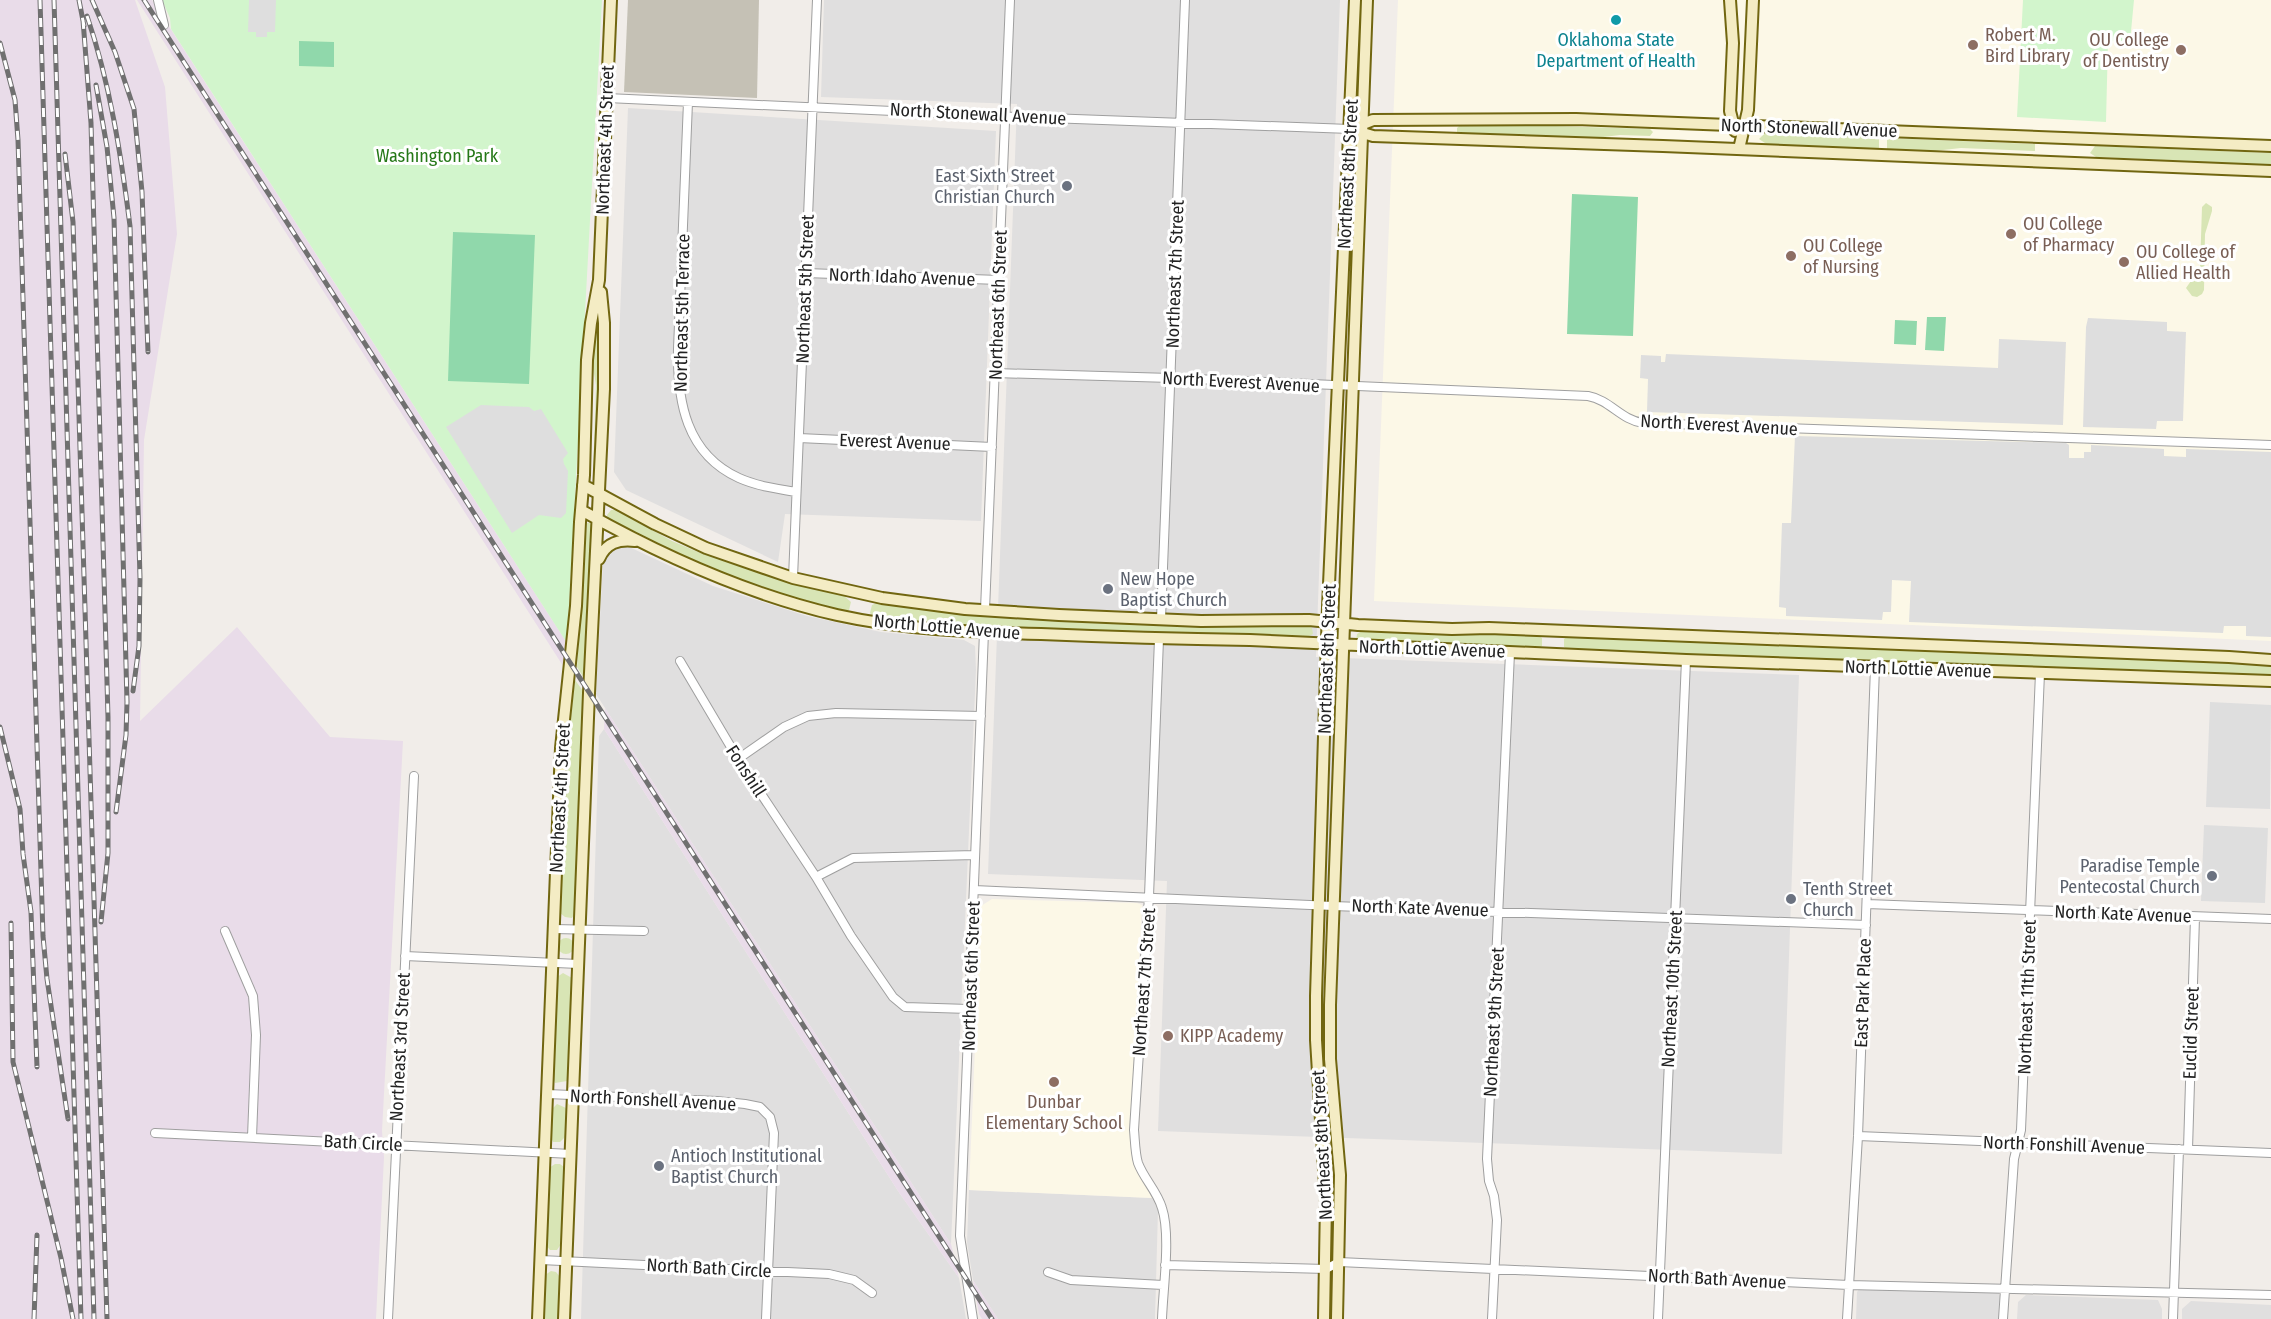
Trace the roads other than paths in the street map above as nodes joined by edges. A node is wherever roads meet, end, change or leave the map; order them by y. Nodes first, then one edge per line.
1 (158, 0) edge
2 (611, 0) edge
3 (817, 0) edge
4 (1010, 0) edge
5 (1185, 0) edge
6 (1355, 0) edge
7 (1367, 0) edge
8 (1730, 0) edge
9 (1754, 0) edge
10 (164, 25) dead end
11 (607, 98) junction
12 (688, 102) junction
13 (813, 106) junction
14 (1005, 116) junction
15 (1180, 122) junction
16 (1739, 125) junction
17 (1350, 129) junction
18 (1362, 129) junction
19 (2271, 146) edge
20 (1739, 149) junction
21 (2271, 171) edge
22 (806, 273) junction
23 (599, 280) junction
24 (999, 280) junction
25 (995, 373) junction
26 (1171, 378) junction
27 (1338, 387) junction
28 (1353, 387) junction
29 (799, 438) junction
30 (2271, 446) edge
31 (992, 447) junction
32 (584, 485) junction
33 (796, 492) junction
34 (600, 494) junction
35 (580, 510) junction
36 (598, 520) junction
37 (638, 541) junction
38 (597, 564) junction
39 (793, 578) junction
40 (985, 610) junction
41 (1161, 620) junction
42 (1328, 622) junction
43 (1344, 624) junction
44 (984, 632) junction
45 (1159, 639) junction
46 (1327, 644) junction
47 (1343, 646) junction
48 (1510, 653) junction
49 (1686, 660) junction
50 (2271, 660) edge
51 (680, 662) dead end
52 (1875, 667) junction
53 (2040, 673) junction
54 (2271, 681) edge
55 (981, 716) junction
56 (738, 759) junction
57 (414, 776) dead end
58 (975, 855) junction
59 (816, 877) junction
60 (974, 890) junction
61 (1149, 896) junction
62 (1319, 904) junction
63 (1867, 904) junction
64 (1333, 906) junction
65 (1500, 910) junction
66 (2030, 910) junction
67 (1675, 917) junction
68 (2195, 917) junction
69 (2271, 919) edge
70 (1866, 925) junction
71 (554, 929) junction
72 (580, 929) junction
73 (225, 931) dead end
74 (644, 931) dead end
75 (405, 956) junction
76 (552, 963) junction
77 (578, 964) junction
78 (969, 1009) junction
79 (547, 1094) junction
80 (574, 1095) junction
81 (155, 1132) dead end
82 (1858, 1136) junction
83 (252, 1137) junction
84 (2018, 1143) junction
85 (395, 1145) junction
86 (2179, 1149) junction
87 (2188, 1149) junction
88 (545, 1152) junction
89 (2271, 1153) edge
90 (571, 1154) junction
91 (541, 1260) junction
92 (567, 1261) junction
93 (1339, 1262) junction
94 (1165, 1265) junction
95 (1326, 1269) junction
96 (1493, 1270) junction
97 (768, 1272) junction
98 (1048, 1272) dead end
99 (1659, 1276) junction
100 (1164, 1285) junction
101 (1849, 1285) junction
102 (2004, 1291) junction
103 (2174, 1292) junction
104 (872, 1293) dead end
105 (2271, 1295) edge
106 (388, 1319) edge
107 (538, 1319) edge
108 (564, 1319) edge
109 (766, 1319) edge
110 (973, 1319) edge
111 (1162, 1319) edge
112 (1324, 1319) edge
113 (1337, 1319) edge
114 (1492, 1319) edge
115 (1658, 1319) edge
116 (1847, 1319) edge
117 (2003, 1319) edge
118 (2173, 1319) edge

1 - 10 street
2 - 11 main road, Northeast 4th Street
3 - 13 street, Northeast 5th Street
4 - 14 street, Northeast 6th Street
5 - 15 street, Northeast 7th Street
6 - 17 main road, Northeast 8th Street
7 - 18 main road, Northeast 8th Street
8 - 16 main road
9 - 16 main road
11 - 12 street, North Stonewall Avenue
11 - 23 main road, Northeast 4th Street
12 - 13 street, North Stonewall Avenue
12 - 33 street, Northeast 5th Terrace
13 - 14 street, North Stonewall Avenue
13 - 22 street, Northeast 5th Street
14 - 15 street, North Stonewall Avenue
14 - 24 street, Northeast 6th Street
15 - 17 street, North Stonewall Avenue
15 - 26 street, Northeast 7th Street
16 - 18 main road, North Stonewall Avenue
16 - 19 main road, North Stonewall Avenue
16 - 20 main road
17 - 18 main road, North Stonewall Avenue
17 - 27 main road, Northeast 8th Street
18 - 20 main road, North Stonewall Avenue
18 - 28 main road, Northeast 8th Street
20 - 21 main road, North Stonewall Avenue
22 - 24 street, North Idaho Avenue
22 - 29 street, Northeast 5th Street
23 - 32 main road, Northeast 4th Street
23 - 34 main road, Northeast 4th Street
24 - 25 street, Northeast 6th Street
25 - 26 street, North Everest Avenue
25 - 31 street, Northeast 6th Street
26 - 27 street, North Everest Avenue
26 - 41 street, Northeast 7th Street
27 - 28 street, North Everest Avenue
27 - 42 main road, Northeast 8th Street
28 - 30 street, North Everest Avenue
28 - 43 main road, Northeast 8th Street
29 - 31 street, Everest Avenue
29 - 33 street, Northeast 5th Street
31 - 40 street, Northeast 6th Street
32 - 34 main road, North Lottie Avenue
32 - 35 main road, Northeast 4th Street
33 - 39 street, Northeast 5th Street
34 - 36 main road, Northeast 4th Street
34 - 39 main road, North Lottie Avenue
35 - 36 main road, North Lottie Avenue
35 - 71 main road, Northeast 4th Street
36 - 37 main road, North Lottie Avenue
36 - 38 main road, Northeast 4th Street
37 - 38 main road
37 - 44 main road, North Lottie Avenue
38 - 72 main road, Northeast 4th Street
39 - 40 main road, North Lottie Avenue
40 - 41 main road, North Lottie Avenue
41 - 42 main road, North Lottie Avenue
42 - 43 main road, North Lottie Avenue
42 - 46 main road, Northeast 8th Street
43 - 47 main road, Northeast 8th Street
43 - 50 main road, North Lottie Avenue
44 - 45 main road, North Lottie Avenue
44 - 55 street, Northeast 6th Street
45 - 46 main road, North Lottie Avenue
45 - 61 street, Northeast 7th Street
46 - 47 main road, North Lottie Avenue
46 - 62 main road, Northeast 8th Street
47 - 48 main road, North Lottie Avenue
47 - 64 main road, Northeast 8th Street
48 - 49 main road, North Lottie Avenue
48 - 65 street, Northeast 9th Street
49 - 52 main road, North Lottie Avenue
49 - 67 street, Northeast 10th Street
51 - 56 street, Fonshill
52 - 53 main road, North Lottie Avenue
52 - 63 street, East Park Place
53 - 54 main road, North Lottie Avenue
53 - 66 street, Northeast 11th Street
55 - 56 street
55 - 58 street, Northeast 6th Street
56 - 59 street, Fonshill
57 - 75 street, Northeast 3rd Street
58 - 59 street
58 - 60 street, Northeast 6th Street
59 - 78 street
60 - 61 street, North Kate Avenue
60 - 78 street, Northeast 6th Street
61 - 62 street, North Kate Avenue
61 - 94 street, Northeast 7th Street
62 - 64 street, North Kate Avenue
62 - 95 main road, Northeast 8th Street
63 - 66 street, North Kate Avenue
63 - 70 street, East Park Place
64 - 65 street, North Kate Avenue
64 - 93 main road, Northeast 8th Street
65 - 67 street, North Kate Avenue
65 - 96 street, Northeast 9th Street
66 - 68 street, North Kate Avenue
66 - 84 street, Northeast 11th Street
67 - 70 street, North Kate Avenue
67 - 99 street, Northeast 10th Street
68 - 69 street, North Kate Avenue
68 - 87 street, Euclid Street
70 - 82 street, East Park Place
71 - 72 street
71 - 76 main road, Northeast 4th Street
72 - 74 street
72 - 77 main road, Northeast 4th Street
73 - 83 street
75 - 76 street
75 - 85 street, Northeast 3rd Street
76 - 77 street
76 - 79 main road, Northeast 4th Street
77 - 80 main road, Northeast 4th Street
78 - 110 street, Northeast 6th Street
79 - 80 street, North Fonshell Avenue
79 - 88 main road, Northeast 4th Street
80 - 90 main road, Northeast 4th Street
80 - 97 street, North Fonshell Avenue
81 - 83 street, Bath Circle
82 - 84 street, North Fonshill Avenue
82 - 101 street, East Park Place
83 - 85 street, Bath Circle
84 - 86 street, North Fonshill Avenue
84 - 102 street, Northeast 11th Street
85 - 88 street, Bath Circle
85 - 106 street, Northeast 3rd Street
86 - 87 street, North Fonshill Avenue
86 - 103 street
87 - 89 street, North Fonshill Avenue
88 - 90 street, Bath Circle
88 - 91 main road, Northeast 4th Street
90 - 92 main road, Northeast 4th Street
91 - 92 street, North Bath Circle
91 - 107 main road, Northeast 4th Street
92 - 97 street, North Bath Circle
92 - 108 main road, Northeast 4th Street
93 - 95 street
93 - 96 street, North Bath Avenue
93 - 113 main road, Northeast 8th Street
94 - 95 street
94 - 100 street, Northeast 7th Street
95 - 112 main road, Northeast 8th Street
96 - 99 street, North Bath Avenue
96 - 114 street, Northeast 9th Street
97 - 104 street, North Bath Circle
97 - 109 street
98 - 100 street
99 - 101 street, North Bath Avenue
99 - 115 street, Northeast 10th Street
100 - 111 street, Northeast 7th Street
101 - 102 street, North Bath Avenue
101 - 116 street, East Park Place
102 - 103 street, North Bath Avenue
102 - 117 street, Northeast 11th Street
103 - 105 street, North Bath Avenue
103 - 118 street

